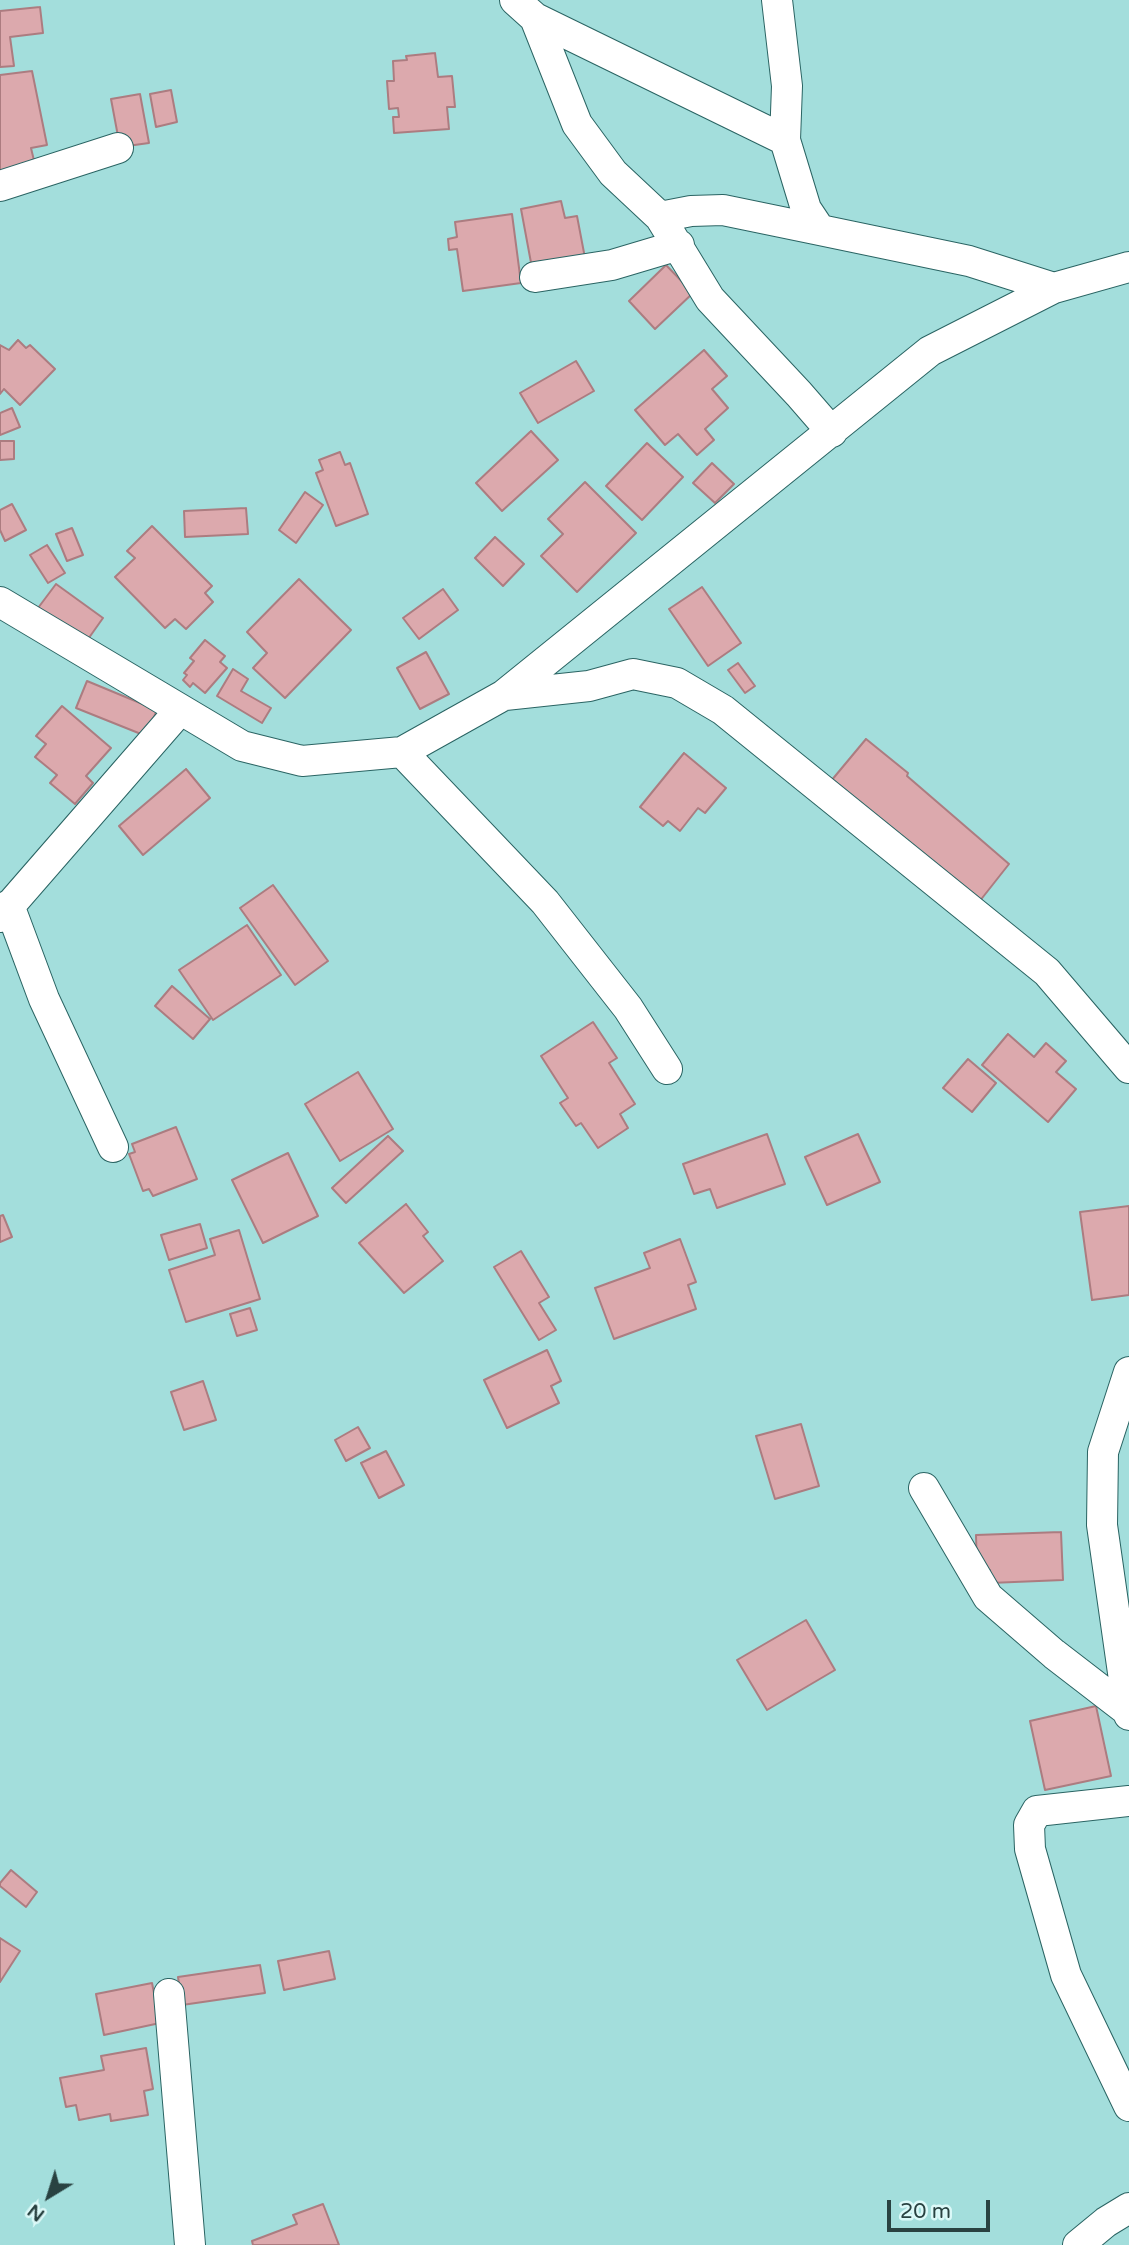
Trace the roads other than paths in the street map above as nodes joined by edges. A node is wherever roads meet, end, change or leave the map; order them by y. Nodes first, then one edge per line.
1 (777, 0) edge
2 (525, 9) edge
3 (785, 140) junction
4 (118, 148) dead end
5 (0, 186) edge
6 (660, 217) junction
7 (820, 230) junction
8 (679, 245) junction
9 (1129, 267) edge
10 (535, 277) dead end
11 (1054, 288) junction
12 (832, 432) junction
13 (0, 602) edge
14 (505, 695) junction
15 (180, 710) junction
16 (402, 752) junction
17 (5, 911) edge
18 (1129, 1068) edge
19 (667, 1069) dead end
20 (113, 1147) dead end
21 (1129, 1372) edge
22 (924, 1488) dead end
23 (1128, 1713) edge
24 (1129, 1801) edge
25 (169, 1994) dead end
26 (1129, 2106) edge
27 (1129, 2208) edge
28 (190, 2245) edge
29 (1078, 2245) edge

1 - 3 street
2 - 3 street
2 - 6 street
3 - 7 street
4 - 5 street
6 - 7 street
6 - 8 street
7 - 11 street
8 - 10 street
8 - 12 street
9 - 11 street
11 - 12 street
12 - 14 street
13 - 15 street
14 - 16 street
14 - 18 street
15 - 16 street
15 - 17 street
16 - 19 street
17 - 20 street
21 - 23 street
22 - 23 street
24 - 26 street
25 - 28 street
27 - 29 street

